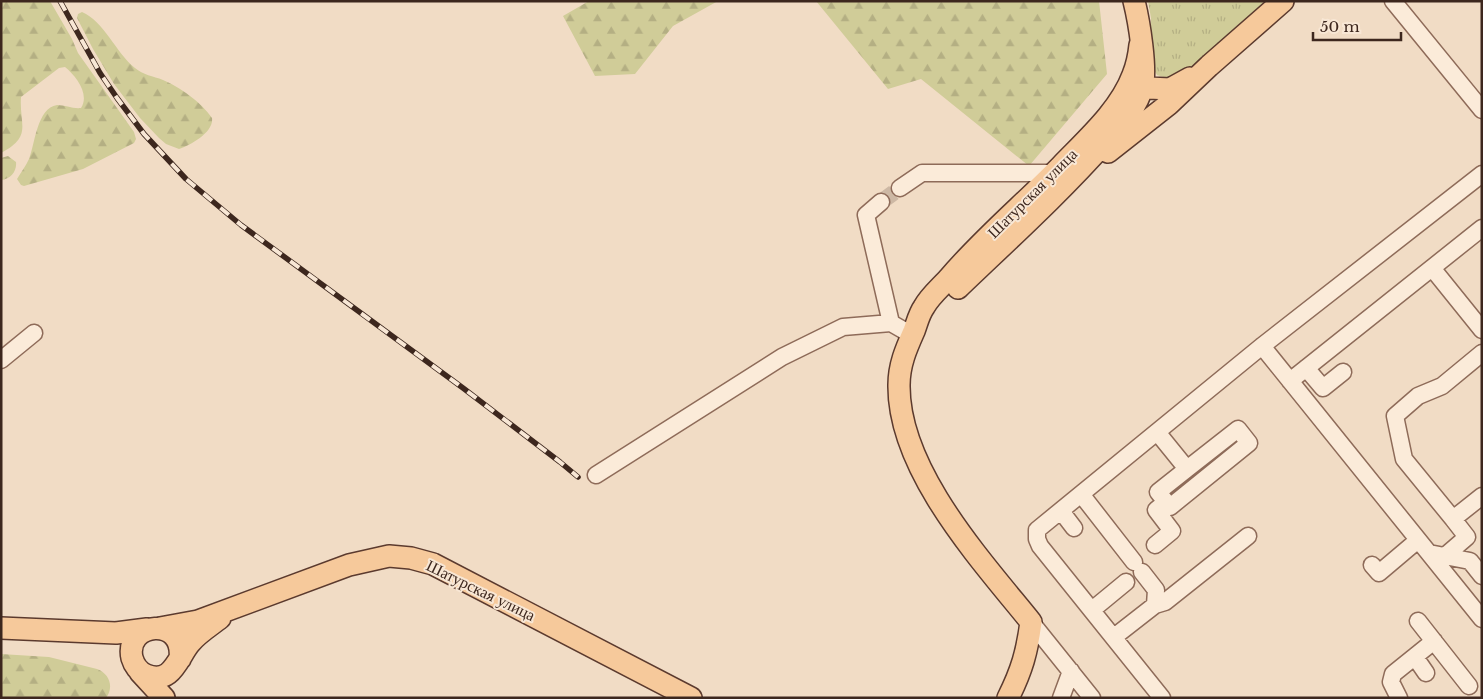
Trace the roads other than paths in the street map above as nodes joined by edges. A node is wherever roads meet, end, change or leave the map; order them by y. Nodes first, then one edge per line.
1 (1134, 1) edge
2 (1283, 1) edge
3 (1393, 1) edge
4 (1209, 66) junction
5 (1135, 87) junction
6 (1482, 110) edge
7 (1081, 169) junction
8 (1054, 172) junction
9 (1482, 174) edge
10 (900, 188) tunnel mouth
11 (881, 202) tunnel mouth
12 (1482, 228) edge
13 (1432, 268) junction
14 (892, 323) junction
15 (1482, 330) edge
16 (34, 333) dead end
17 (912, 334) junction
18 (1262, 346) junction
19 (1482, 353) edge
20 (1, 360) edge
21 (1306, 368) junction
22 (1344, 372) dead end
23 (1290, 381) junction
24 (1157, 432) junction
25 (1187, 469) junction
26 (596, 475) dead end
27 (1081, 494) junction
28 (1482, 496) edge
29 (1166, 502) junction
30 (1061, 511) junction
31 (1454, 519) junction
32 (1074, 528) dead end
33 (1248, 536) dead end
34 (1418, 540) junction
35 (1155, 545) dead end
36 (1437, 555) junction
37 (1372, 565) dead end
38 (1481, 572) edge
39 (1126, 582) dead end
40 (1154, 605) junction
41 (232, 609) junction
42 (1092, 610) junction
43 (1482, 619) edge
44 (1418, 621) dead end
45 (1031, 622) junction
46 (1, 628) edge
47 (154, 629) junction
48 (72, 632) junction
49 (1114, 638) junction
50 (1434, 641) junction
51 (1415, 657) junction
52 (178, 661) junction
53 (138, 669) junction
54 (1071, 671) junction
55 (1426, 672) dead end
56 (1469, 686) dead end
57 (164, 698) edge
58 (178, 698) edge
59 (691, 698) edge
60 (1008, 698) edge
61 (1061, 698) edge
62 (1092, 698) edge
63 (1162, 698) edge
64 (1399, 698) edge

1 - 5 main road, Шатурская улица
2 - 4 main road
3 - 6 street
4 - 5 main road
4 - 7 main road
5 - 7 main road
5 - 8 main road, Шатурская улица
7 - 17 main road, Шатурская улица
8 - 10 street
8 - 17 main road, Шатурская улица
9 - 18 street
11 - 14 street
12 - 13 street
13 - 15 street
13 - 21 street
14 - 17 street
14 - 26 street
16 - 20 street
17 - 45 main road, Шатурская улица
18 - 23 street
18 - 24 street
19 - 31 street
21 - 22 street
21 - 23 street
23 - 34 street
24 - 25 street
24 - 27 street
25 - 29 street
25 - 29 street
27 - 30 street
27 - 40 street
28 - 31 street
29 - 35 street
30 - 32 street
30 - 42 street
31 - 36 street
33 - 40 street
34 - 36 street
34 - 37 street
36 - 38 street
36 - 43 street
39 - 42 street
40 - 49 street
41 - 47 main road, Шатурская улица
41 - 52 main road
41 - 59 main road, Шатурская улица
42 - 49 street
44 - 50 street
45 - 54 street, Шатурская улица
45 - 60 main road
46 - 48 main road
47 - 48 main road, Шатурская улица
47 - 52 main road
47 - 53 main road
48 - 53 main road
49 - 63 street
50 - 51 street
50 - 56 street
51 - 55 street
51 - 64 street
52 - 53 main road
52 - 58 main road
53 - 57 main road
54 - 61 street
54 - 62 street, Шатурская улица

